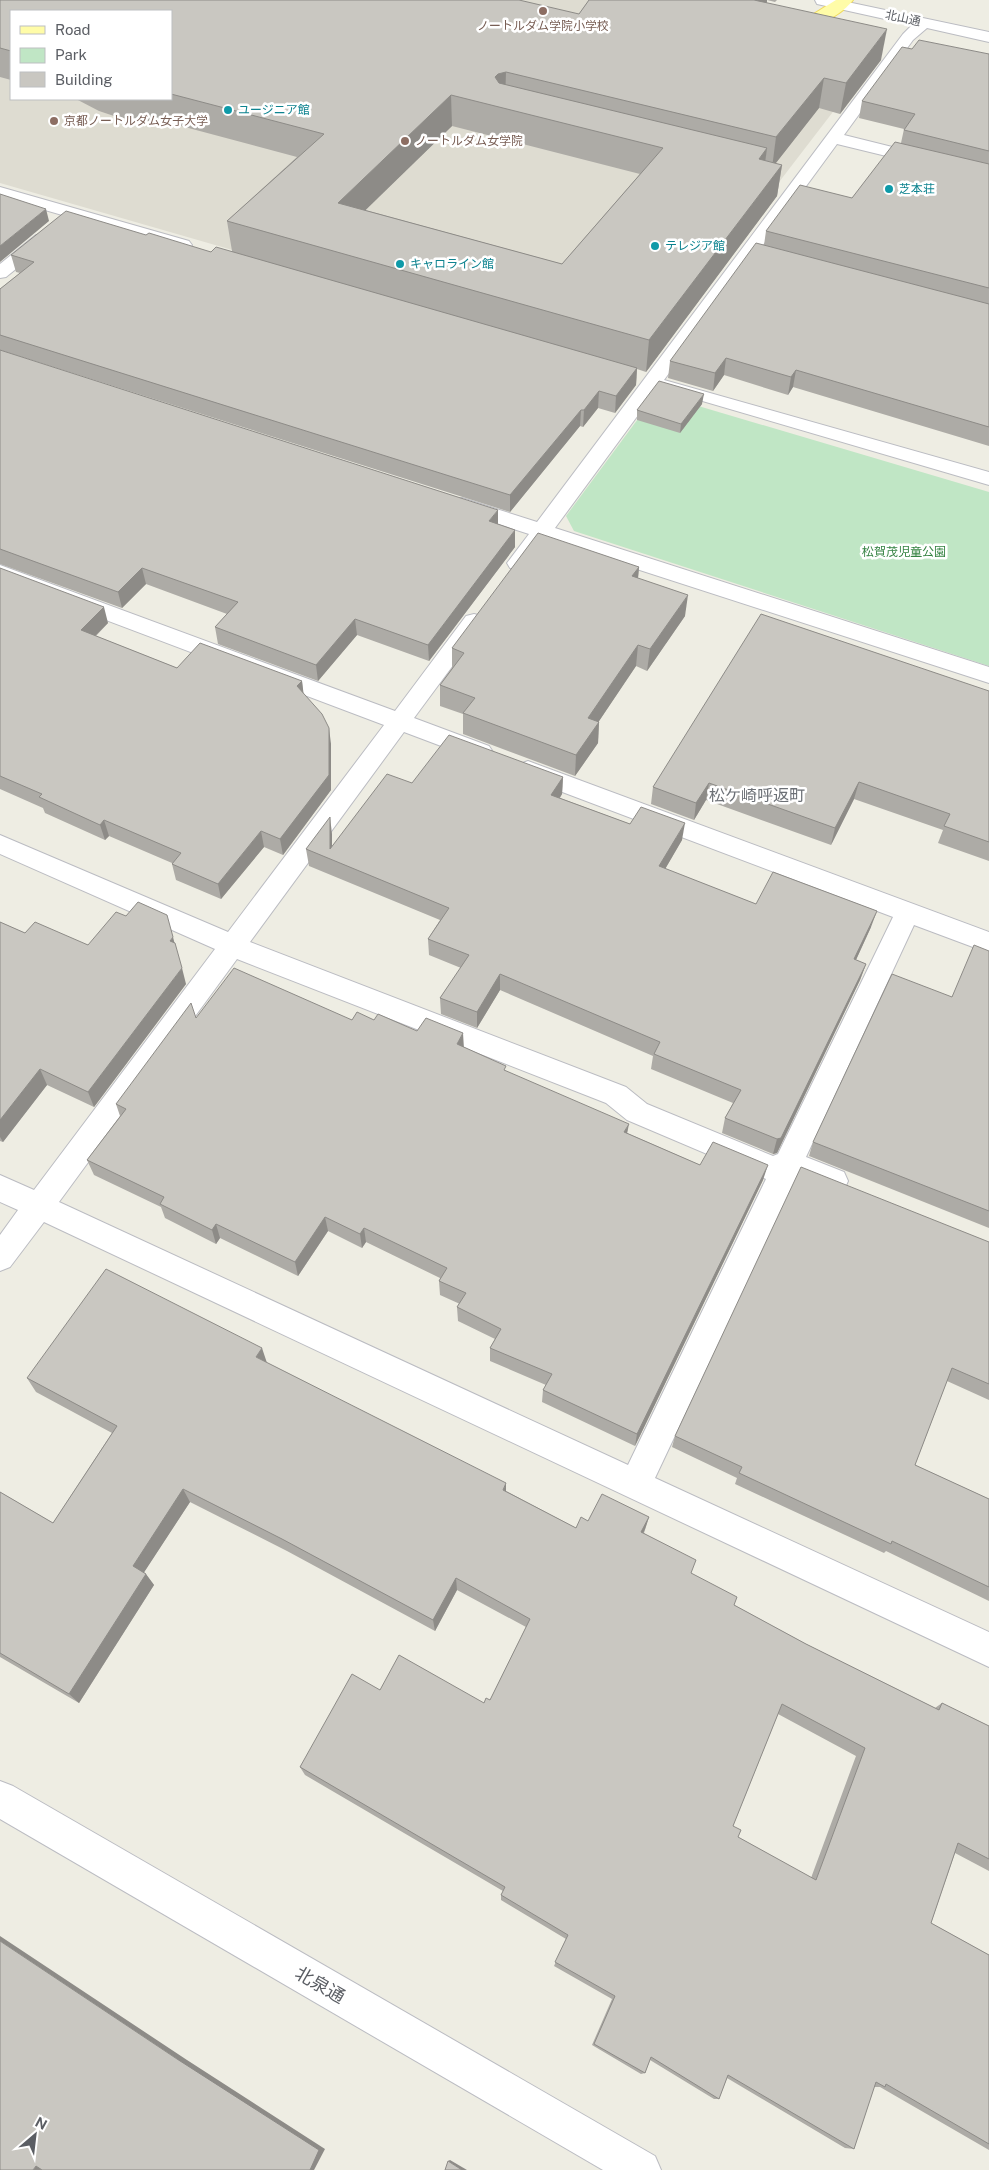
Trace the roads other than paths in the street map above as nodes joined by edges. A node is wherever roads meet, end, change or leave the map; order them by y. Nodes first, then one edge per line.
1 (820, 0) edge
2 (842, 2) edge
3 (801, 14) edge
4 (817, 18) junction
5 (844, 23) edge
6 (912, 34) junction
7 (989, 37) edge
8 (834, 138) junction
9 (989, 176) edge
10 (0, 192) edge
11 (73, 213) junction
12 (197, 249) edge
13 (0, 273) edge
14 (643, 379) junction
15 (989, 479) edge
16 (446, 500) edge
17 (541, 531) junction
18 (0, 572) edge
19 (506, 578) edge
20 (488, 602) edge
21 (989, 675) edge
22 (399, 722) junction
23 (0, 844) edge
24 (908, 912) junction
25 (989, 943) edge
26 (233, 946) junction
27 (788, 1163) junction
28 (0, 1188) edge
29 (861, 1192) edge
30 (38, 1206) junction
31 (0, 1258) edge
32 (635, 1485) junction
33 (989, 1650) edge
34 (0, 1800) edge
35 (641, 2170) edge

1 - 2 street, 北山通
1 - 4 main road
2 - 4 main road
2 - 6 street, 北山通
3 - 4 main road
4 - 5 street
6 - 7 street, 北山通
6 - 8 street
8 - 9 street
8 - 14 street
10 - 11 street
11 - 12 street
11 - 13 street
14 - 15 street
14 - 17 street
16 - 17 street
17 - 19 street
17 - 21 street
18 - 22 street
20 - 22 street
22 - 24 street
22 - 26 street
23 - 26 street
24 - 25 street
24 - 27 street
26 - 27 street
26 - 30 street
27 - 29 street
27 - 32 street
28 - 30 street
30 - 31 street
30 - 32 street
32 - 33 street
34 - 35 street, 北泉通

